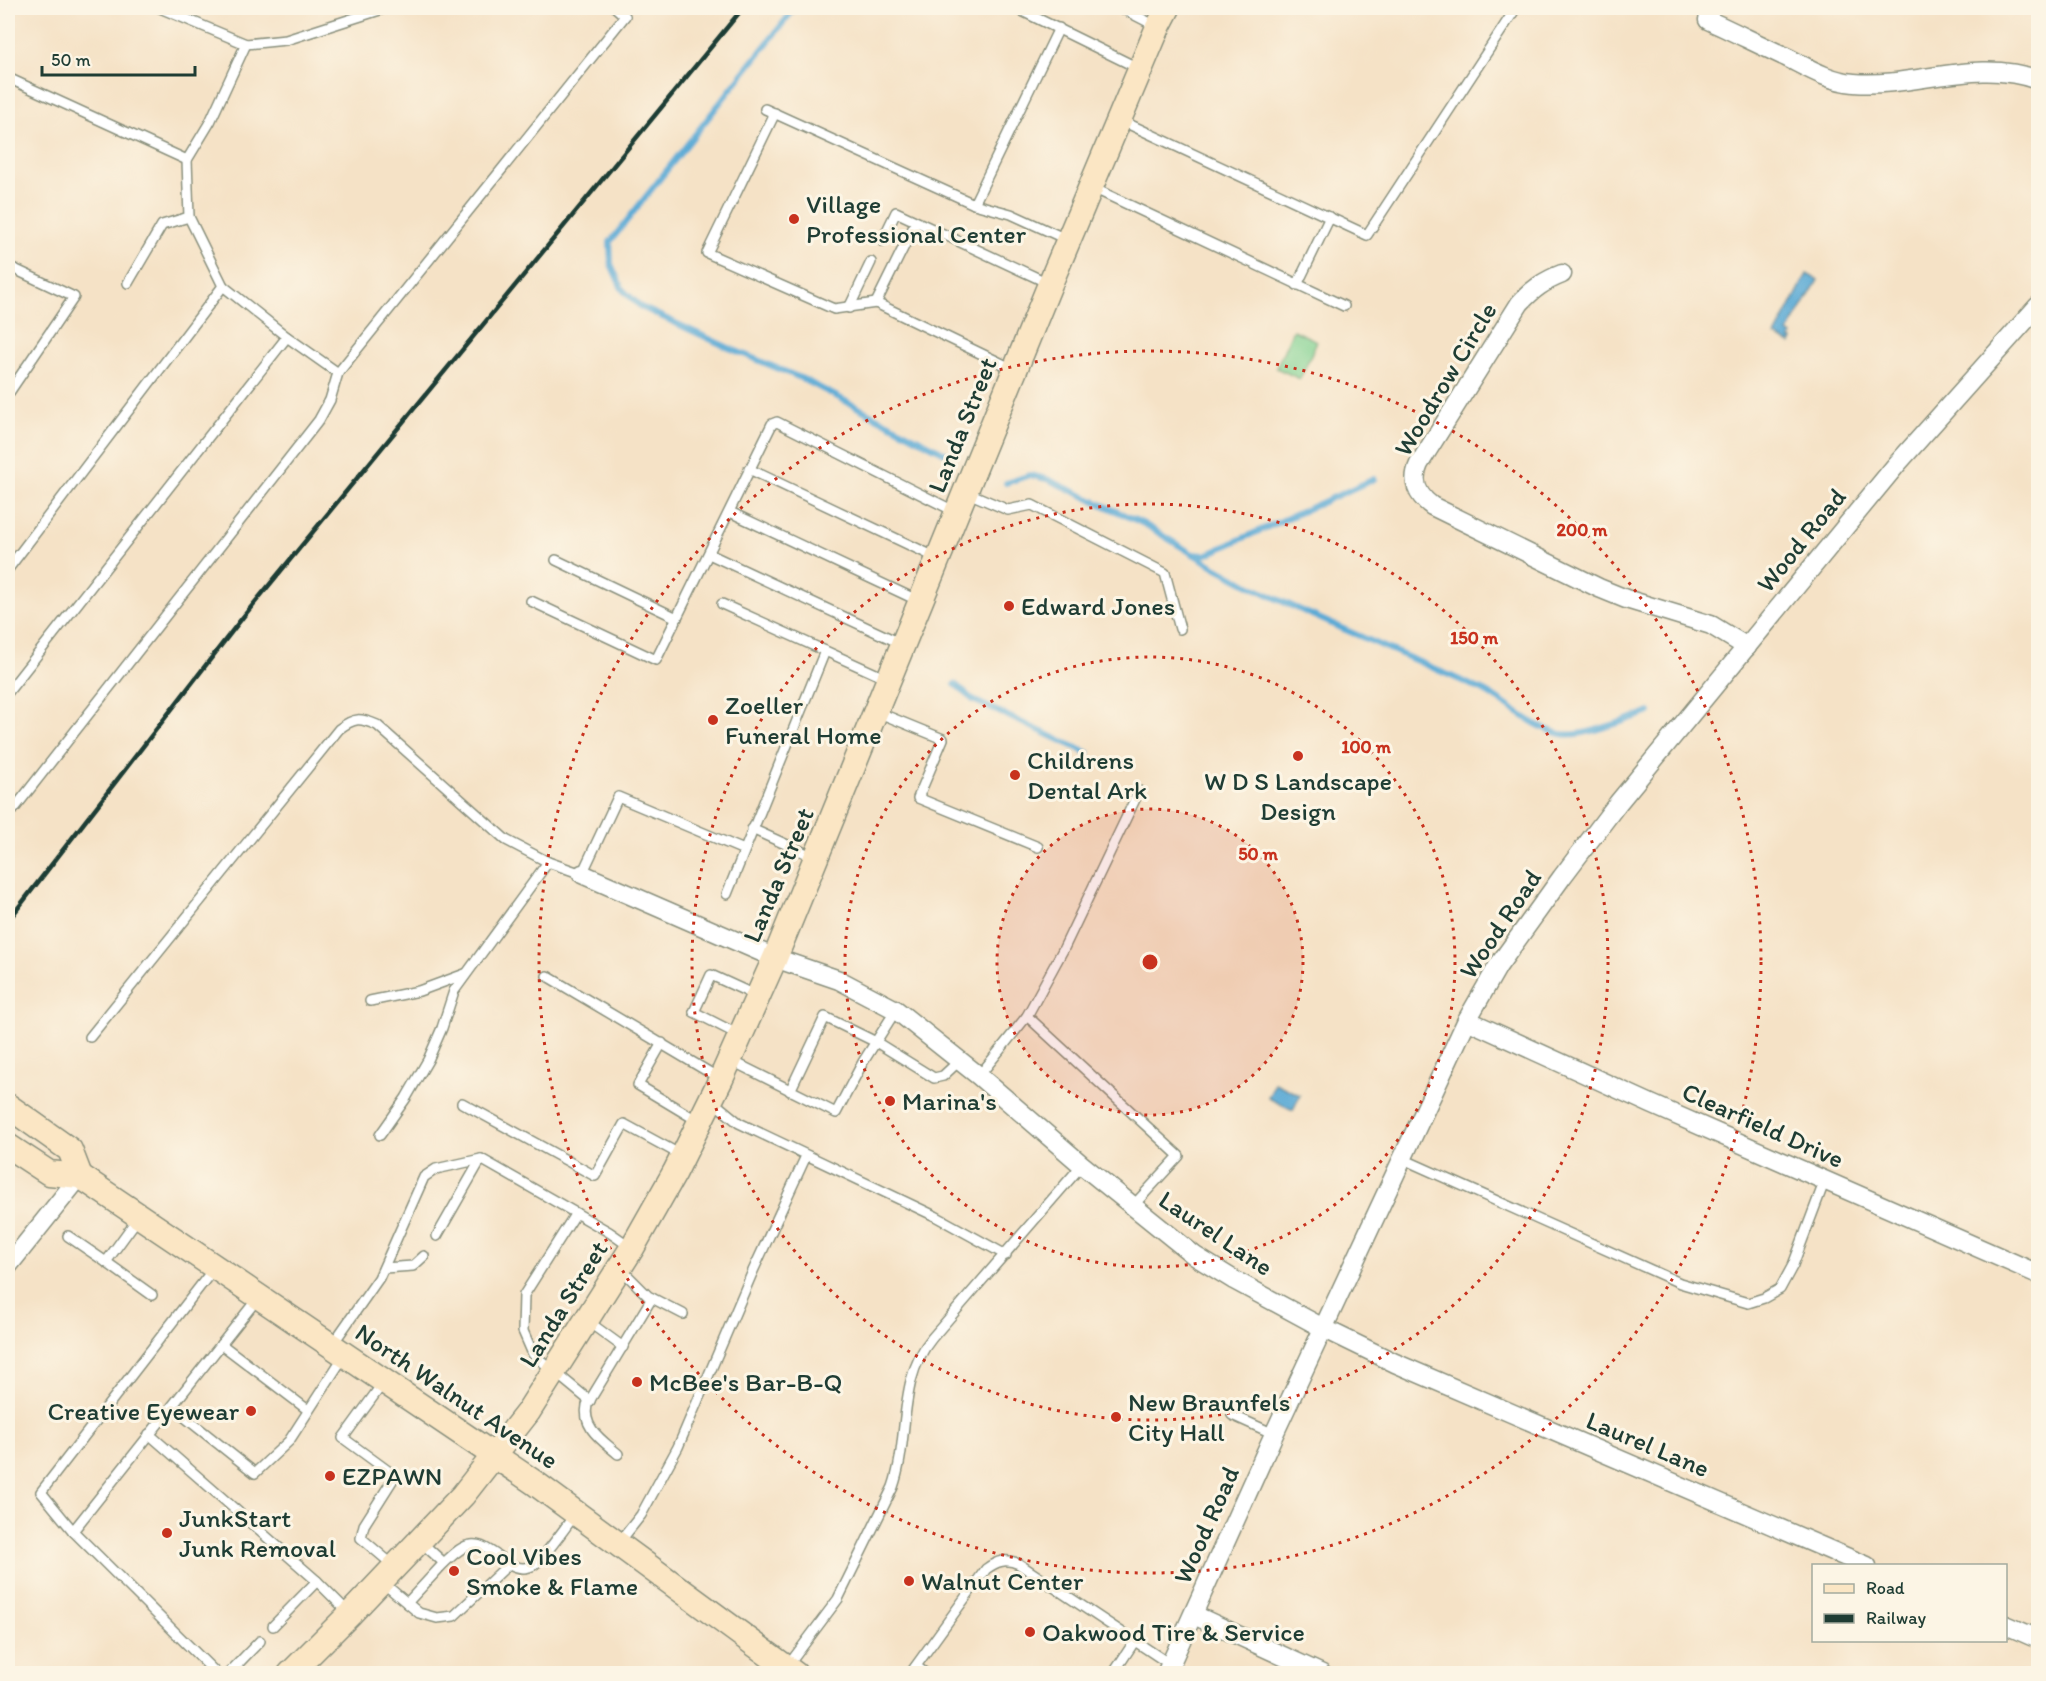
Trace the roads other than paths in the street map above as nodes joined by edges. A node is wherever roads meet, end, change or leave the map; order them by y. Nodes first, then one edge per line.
1 (160, 8) edge
2 (386, 8) edge
3 (616, 8) edge
4 (1016, 8) edge
5 (1122, 8) edge
6 (1516, 8) edge
7 (1163, 17) edge
8 (1708, 20) dead end
9 (1059, 28) junction
10 (246, 44) junction
11 (1140, 69) junction
12 (8, 78) edge
13 (2038, 80) edge
14 (765, 109) dead end
15 (775, 113) junction
16 (1119, 120) junction
17 (187, 160) junction
18 (1090, 187) junction
19 (974, 204) junction
20 (189, 217) junction
21 (1330, 217) junction
22 (916, 222) junction
23 (1068, 240) junction
24 (882, 241) dead end
25 (871, 262) dead end
26 (8, 266) edge
27 (1562, 274) dead end
28 (128, 283) dead end
29 (1050, 284) junction
30 (1297, 285) junction
31 (223, 286) junction
32 (876, 303) junction
33 (1344, 306) dead end
34 (2038, 306) edge
35 (849, 308) junction
36 (287, 337) junction
37 (1015, 370) junction
38 (338, 372) junction
39 (8, 394) edge
40 (749, 469) junction
41 (962, 503) junction
42 (730, 512) junction
43 (709, 554) junction
44 (939, 559) junction
45 (556, 560) dead end
46 (8, 569) edge
47 (531, 601) dead end
48 (922, 602) junction
49 (722, 604) dead end
50 (677, 618) junction
51 (1180, 629) dead end
52 (904, 645) junction
53 (1747, 647) junction
54 (825, 651) junction
55 (890, 680) junction
56 (8, 692) edge
57 (877, 712) junction
58 (1139, 791) dead end
59 (8, 810) edge
60 (752, 830) junction
61 (1038, 847) dead end
62 (744, 850) junction
63 (816, 858) junction
64 (548, 862) junction
65 (582, 874) junction
66 (727, 894) dead end
67 (775, 958) junction
68 (465, 974) junction
69 (547, 976) dead end
70 (757, 996) junction
71 (369, 1001) dead end
72 (896, 1010) junction
73 (1027, 1016) junction
74 (1467, 1020) junction
75 (740, 1035) junction
76 (90, 1037) dead end
77 (876, 1042) junction
78 (662, 1043) junction
79 (959, 1061) junction
80 (979, 1076) junction
81 (720, 1079) junction
82 (790, 1091) junction
83 (462, 1103) dead end
84 (8, 1106) edge
85 (700, 1122) junction
86 (380, 1135) dead end
87 (8, 1146) edge
88 (683, 1156) junction
89 (806, 1156) junction
90 (481, 1159) junction
91 (1403, 1159) junction
92 (1082, 1166) junction
93 (80, 1176) junction
94 (1825, 1180) junction
95 (1132, 1207) junction
96 (576, 1213) junction
97 (140, 1216) junction
98 (68, 1236) dead end
99 (436, 1236) dead end
100 (1006, 1255) junction
101 (424, 1256) dead end
102 (626, 1258) junction
103 (106, 1262) junction
104 (8, 1266) edge
105 (215, 1267) junction
106 (384, 1268) junction
107 (2038, 1274) edge
108 (152, 1295) dead end
109 (259, 1296) junction
110 (652, 1298) junction
111 (683, 1314) dead end
112 (586, 1320) junction
113 (1323, 1328) junction
114 (221, 1344) junction
115 (623, 1347) junction
116 (339, 1350) junction
117 (554, 1371) junction
118 (384, 1381) junction
119 (590, 1401) junction
120 (172, 1407) junction
121 (308, 1410) junction
122 (1232, 1415) dead end
123 (149, 1434) junction
124 (1274, 1434) junction
125 (618, 1454) dead end
126 (494, 1456) junction
127 (576, 1512) junction
128 (72, 1531) junction
129 (419, 1541) junction
130 (618, 1544) junction
131 (444, 1563) junction
132 (509, 1564) junction
133 (1862, 1564) edge
134 (388, 1574) junction
135 (317, 1581) junction
136 (408, 1603) junction
137 (350, 1614) junction
138 (1194, 1615) junction
139 (2007, 1625) edge
140 (273, 1626) dead end
141 (2038, 1639) edge
142 (260, 1641) dead end
143 (1134, 1642) junction
144 (1169, 1669) edge
145 (913, 1670) edge
146 (791, 1671) edge
147 (216, 1674) edge
148 (228, 1674) edge
149 (290, 1674) edge
150 (926, 1674) edge
151 (1113, 1674) edge
152 (1322, 1674) edge

1 - 10 lane
2 - 10 lane
3 - 38 lane
4 - 9 lane
5 - 7 lane
6 - 21 lane
7 - 11 street, Landa Street
8 - 13 street
9 - 11 lane
9 - 19 lane
10 - 17 lane
11 - 16 street, Landa Street
12 - 17 lane
14 - 15 lane
15 - 19 lane
15 - 35 lane
16 - 18 street, Landa Street
16 - 21 lane
17 - 20 lane
18 - 23 street, Landa Street
18 - 30 lane
19 - 23 lane
20 - 28 lane
20 - 31 lane
21 - 30 lane
22 - 24 lane
22 - 29 lane
22 - 32 lane
23 - 29 street, Landa Street
25 - 35 lane
26 - 39 lane
27 - 53 street, Woodrow Circle
29 - 37 street, Landa Street
30 - 33 lane
31 - 36 lane
31 - 46 lane
32 - 35 lane
32 - 37 lane
34 - 53 street, Wood Road
36 - 38 lane
36 - 56 lane
37 - 41 street, Landa Street
38 - 59 lane
40 - 41 lane
40 - 42 lane
40 - 44 lane
41 - 44 street, Landa Street
41 - 51 lane
42 - 43 lane
42 - 48 lane
43 - 50 lane
43 - 52 lane
44 - 48 street, Landa Street
45 - 50 lane
47 - 50 lane
48 - 52 street, Landa Street
49 - 54 lane
52 - 55 street, Landa Street
53 - 74 street, Wood Road
54 - 55 lane
54 - 60 lane
55 - 57 street, Landa Street
57 - 61 lane
57 - 63 street, Landa Street
58 - 73 lane
60 - 62 lane
60 - 63 lane
62 - 65 lane
62 - 66 lane
63 - 67 street, Landa Street
64 - 65 lane
64 - 68 lane
64 - 76 lane
65 - 67 street, Laurel Lane
67 - 70 street, Landa Street
67 - 72 street, Laurel Lane
68 - 71 lane
68 - 86 lane
69 - 78 lane
70 - 75 street, Landa Street
70 - 75 lane
72 - 77 lane
72 - 79 street, Laurel Lane
73 - 80 lane
73 - 95 lane
74 - 91 street, Wood Road
74 - 94 street, Clearfield Drive
75 - 81 street, Landa Street
77 - 79 lane
77 - 82 lane
77 - 82 lane
78 - 81 lane
78 - 85 lane
79 - 80 street, Laurel Lane
80 - 92 street, Laurel Lane
81 - 82 lane
81 - 85 street, Landa Street
81 - 89 lane
83 - 88 lane
84 - 93 street
85 - 88 street, Landa Street
87 - 93 street, North Walnut Avenue
88 - 102 street, Landa Street
89 - 100 lane
89 - 130 lane
90 - 96 lane
90 - 99 lane
90 - 106 lane
91 - 94 lane
91 - 113 street, Wood Road
92 - 95 street, Laurel Lane
92 - 100 lane
93 - 97 street, North Walnut Avenue
93 - 104 street
94 - 107 street, Clearfield Drive
95 - 113 street, Laurel Lane
96 - 102 lane
96 - 117 lane
97 - 103 lane
97 - 105 street, North Walnut Avenue
98 - 103 lane
100 - 146 lane
101 - 106 lane
102 - 110 lane
102 - 112 street, Landa Street
103 - 108 lane
105 - 109 street, North Walnut Avenue
105 - 128 lane
106 - 116 lane
109 - 114 lane
109 - 116 street, North Walnut Avenue
110 - 111 lane
110 - 115 lane
112 - 115 lane
112 - 117 street, Landa Street
113 - 124 street, Wood Road
113 - 133 street, Laurel Lane
114 - 120 lane
114 - 121 lane
115 - 119 lane
116 - 118 street, North Walnut Avenue
116 - 121 lane
117 - 119 lane
117 - 126 street, Landa Street
118 - 126 street, North Walnut Avenue
118 - 134 lane
119 - 125 lane
120 - 121 lane
120 - 123 lane
122 - 124 lane
123 - 128 lane
123 - 135 lane
124 - 138 street, Wood Road
126 - 127 street, North Walnut Avenue
126 - 129 street, Landa Street
127 - 130 street, North Walnut Avenue
127 - 132 lane
128 - 147 lane
129 - 131 lane
129 - 134 street, Landa Street
130 - 146 street, North Walnut Avenue
131 - 132 lane
131 - 136 lane
132 - 136 lane
134 - 136 lane
134 - 137 street, Landa Street
135 - 137 lane
135 - 140 lane
137 - 149 street, Landa Street
138 - 144 street, Wood Road
138 - 152 street
139 - 141 street
142 - 148 lane
143 - 144 lane
143 - 145 lane
143 - 151 lane
145 - 150 lane

